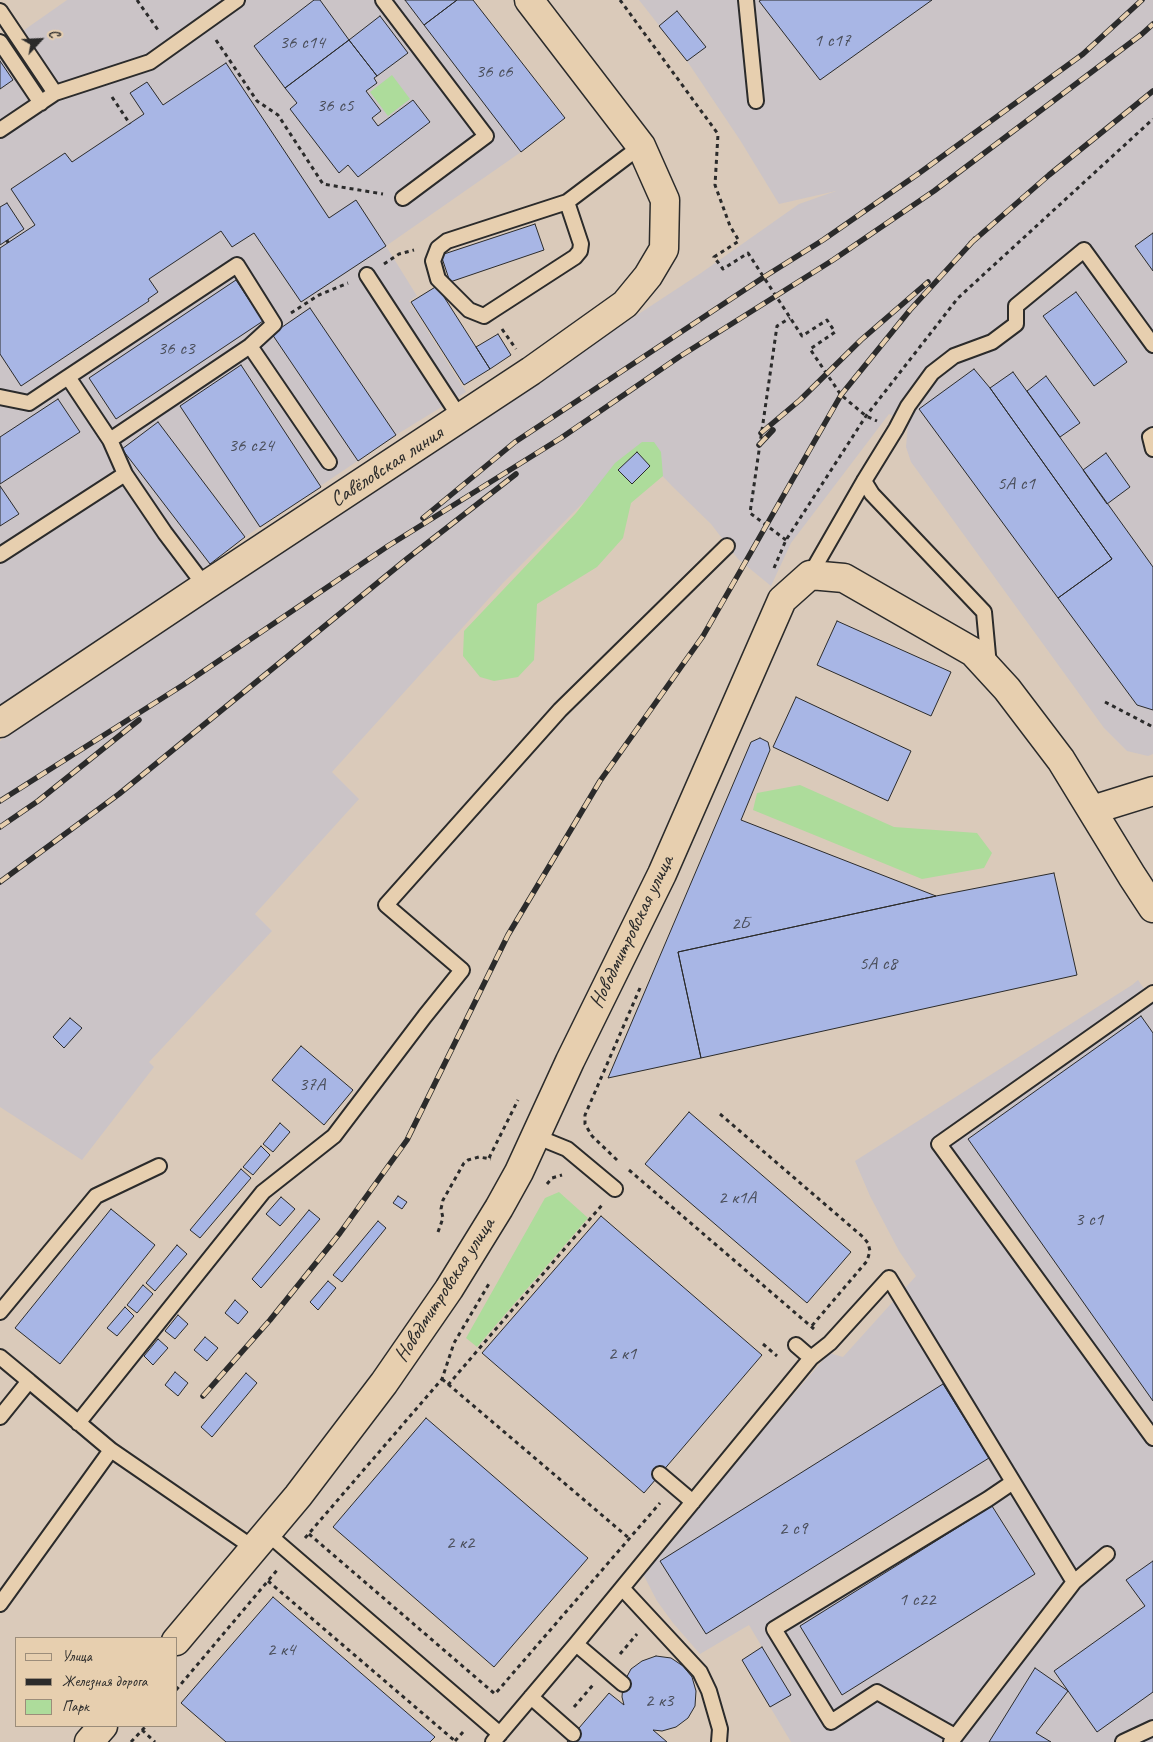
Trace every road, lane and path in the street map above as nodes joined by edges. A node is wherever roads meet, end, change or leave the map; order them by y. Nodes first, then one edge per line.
1 (137, 0) edge
2 (237, 0) edge
3 (383, 0) edge
4 (529, 0) edge
5 (620, 0) edge
6 (746, 0) edge
7 (0, 11) edge
8 (205, 23) junction
9 (0, 42) edge
10 (171, 47) junction
11 (100, 78) junction
12 (55, 93) junction
13 (756, 102) dead end
14 (41, 103) junction
15 (1153, 119) edge
16 (130, 124) dead end
17 (0, 130) edge
18 (641, 146) junction
19 (403, 198) joint
20 (567, 202) junction
21 (447, 241) junction
22 (367, 275) junction
23 (490, 312) junction
24 (790, 317) junction
25 (274, 324) junction
26 (250, 346) junction
27 (1153, 346) edge
28 (531, 371) junction
29 (68, 377) junction
30 (0, 397) edge
31 (866, 416) junction
32 (461, 419) junction
33 (896, 429) junction
34 (1153, 435) edge
35 (110, 440) junction
36 (1153, 449) edge
37 (329, 462) dead end
38 (125, 474) junction
39 (864, 481) junction
40 (786, 540) dead end
41 (727, 546) dead end
42 (0, 555) edge
43 (810, 575) junction
44 (205, 586) junction
45 (989, 669) junction
46 (1105, 702) dead end
47 (0, 724) edge
48 (1153, 727) edge
49 (1153, 791) edge
50 (1092, 810) junction
51 (1153, 908) edge
52 (1153, 993) edge
53 (591, 1101) dead end
54 (720, 1114) dead end
55 (535, 1136) junction
56 (489, 1158) dead end
57 (620, 1162) dead end
58 (159, 1166) dead end
59 (627, 1168) dead end
60 (546, 1184) dead end
61 (544, 1189) dead end
62 (615, 1189) dead end
63 (603, 1206) dead end
64 (438, 1232) dead end
65 (493, 1277) dead end
66 (0, 1312) edge
67 (811, 1326) junction
68 (830, 1343) junction
69 (763, 1344) dead end
70 (796, 1345) junction
71 (0, 1357) edge
72 (811, 1358) junction
73 (442, 1379) junction
74 (29, 1381) junction
75 (448, 1385) junction
76 (0, 1417) edge
77 (78, 1423) junction
78 (1153, 1438) edge
79 (111, 1450) junction
80 (660, 1474) dead end
81 (1013, 1482) junction
82 (674, 1486) junction
83 (693, 1502) junction
84 (309, 1534) junction
85 (629, 1538) junction
86 (261, 1541) junction
87 (291, 1554) junction
88 (1107, 1554) dead end
89 (649, 1555) junction
90 (268, 1580) junction
91 (1074, 1582) junction
92 (622, 1588) junction
93 (0, 1604) edge
94 (178, 1638) edge
95 (576, 1644) junction
96 (623, 1684) dead end
97 (178, 1688) edge
98 (531, 1698) junction
99 (102, 1727) edge
100 (145, 1727) edge
101 (1153, 1728) edge
102 (142, 1730) junction
103 (574, 1734) dead end
104 (496, 1738) edge
105 (953, 1739) edge
106 (454, 1741) edge
107 (89, 1742) edge
108 (131, 1742) edge
109 (155, 1742) edge
110 (719, 1742) edge
111 (1123, 1742) edge

1 - 10 path
2 - 8 lane
3 - 19 lane
4 - 18 street
5 - 24 path
6 - 13 lane
7 - 12 lane
8 - 10 lane
8 - 19 path
9 - 14 lane
10 - 11 lane
11 - 12 lane
11 - 16 path
12 - 14 lane
14 - 17 lane
15 - 31 path
18 - 20 lane
18 - 28 street, Савёловская линия
20 - 21 lane
20 - 23 lane
21 - 22 path
21 - 23 lane
22 - 25 path
22 - 32 lane
23 - 28 path
24 - 31 path
24 - 40 path
25 - 26 lane
25 - 29 lane
26 - 35 lane
26 - 37 lane
27 - 33 lane
28 - 32 street, Савёловская линия
29 - 30 lane
29 - 35 lane
31 - 33 path
32 - 44 street, Савёловская линия
33 - 39 lane
34 - 36 lane
35 - 38 lane
38 - 42 lane
38 - 44 lane
39 - 43 lane
39 - 45 lane
41 - 77 lane
43 - 45 street
43 - 55 street, Новодмитровская улица
44 - 47 street, Савёловская линия
45 - 50 street
46 - 48 path
49 - 50 street
50 - 51 street
52 - 78 lane
53 - 57 path
54 - 67 path
55 - 62 lane
55 - 86 street, Новодмитровская улица
56 - 64 path
58 - 66 lane
59 - 67 path
60 - 61 path
63 - 75 path
65 - 73 path
67 - 68 path
67 - 70 path
68 - 72 lane
68 - 81 lane
69 - 70 path
70 - 72 lane
71 - 74 lane
72 - 83 lane
73 - 75 path
73 - 84 path
74 - 76 lane
74 - 77 lane
75 - 85 path
77 - 79 lane
79 - 86 lane
79 - 93 lane
80 - 82 lane
81 - 91 lane
81 - 105 lane
82 - 83 lane
82 - 85 path
83 - 89 lane
84 - 85 path
84 - 87 path
85 - 89 path
86 - 87 lane
86 - 94 street, Новодмитровская улица
87 - 90 path
87 - 104 lane
88 - 91 lane
89 - 92 lane
90 - 97 path
90 - 106 path
91 - 105 lane
92 - 95 lane
92 - 110 lane
95 - 96 lane
95 - 98 lane
98 - 103 lane
98 - 104 lane
99 - 107 street
100 - 102 path
101 - 111 lane
102 - 108 path
102 - 109 path

